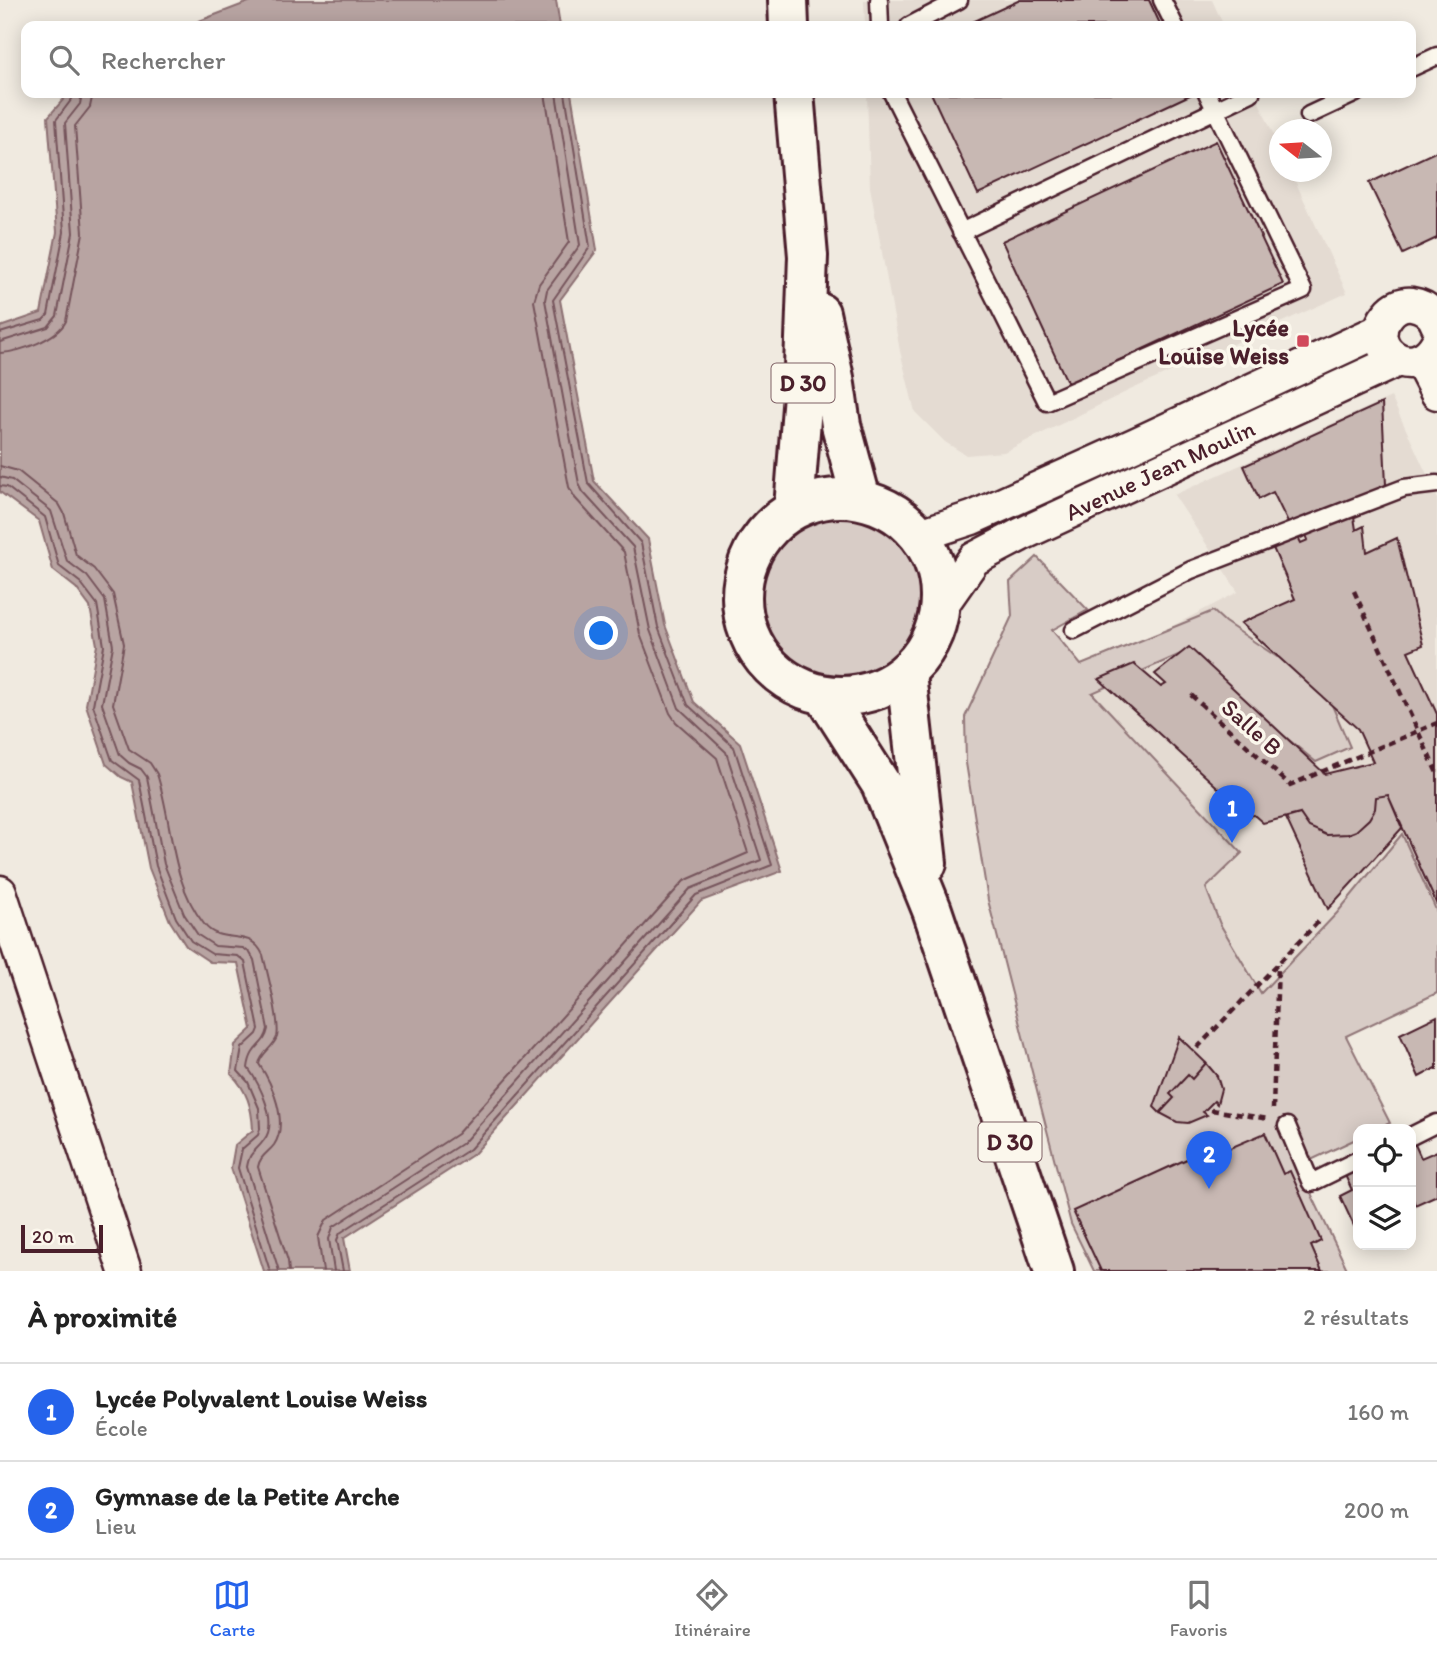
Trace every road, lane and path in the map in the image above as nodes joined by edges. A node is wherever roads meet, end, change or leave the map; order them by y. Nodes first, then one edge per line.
1 (788, 0) edge
2 (879, 0) edge
3 (960, 0) edge
4 (1162, 0) edge
5 (789, 21) edge
6 (880, 21) edge
7 (919, 21) edge
8 (1172, 21) edge
9 (1437, 56) edge
10 (1416, 66) edge
11 (794, 98) edge
12 (894, 98) edge
13 (1210, 98) edge
14 (1240, 98) edge
15 (1345, 98) edge
16 (1215, 109) junction
17 (1309, 115) dead end
18 (961, 232) junction
19 (808, 256) junction
20 (1433, 311) edge
21 (1381, 330) junction
22 (1418, 354) edge
23 (1437, 393) edge
24 (1437, 484) edge
25 (861, 499) junction
26 (794, 508) junction
27 (920, 535) junction
28 (1354, 592) dead end
29 (941, 606) junction
30 (1074, 630) dead end
31 (906, 674) junction
32 (824, 695) junction
33 (1191, 695) dead end
34 (1437, 723) edge
35 (1418, 732) junction
36 (1437, 774) edge
37 (0, 892) edge
38 (932, 910) junction
39 (1319, 921) dead end
40 (1278, 964) junction
41 (1197, 1048) dead end
42 (1211, 1110) dead end
43 (1280, 1123) junction
44 (1437, 1123) edge
45 (1416, 1134) edge
46 (1353, 1162) edge
47 (125, 1271) edge
48 (1054, 1271) edge

1 - 5 main road
2 - 6 lane
3 - 7 lane
4 - 8 lane
9 - 10 lane
11 - 19 main road, D 30
12 - 18 lane
13 - 16 lane
14 - 16 lane
15 - 17 lane
16 - 18 lane
16 - 18 lane
19 - 25 main road, D 30
19 - 26 main road, D 30
20 - 21 street
21 - 22 street
21 - 27 street, Avenue Jean Moulin
22 - 23 street
22 - 29 street, Avenue Jean Moulin
24 - 30 lane
25 - 26 main road
25 - 27 main road
26 - 32 main road
27 - 29 main road
28 - 35 path
29 - 31 main road
31 - 32 main road
31 - 38 main road, D 30
32 - 38 main road, D 30
33 - 35 path, Salle B
34 - 35 path
35 - 36 path
37 - 47 street
38 - 48 main road, D 30
39 - 40 path
40 - 41 path
40 - 43 path
42 - 43 path
43 - 46 lane
44 - 45 lane

